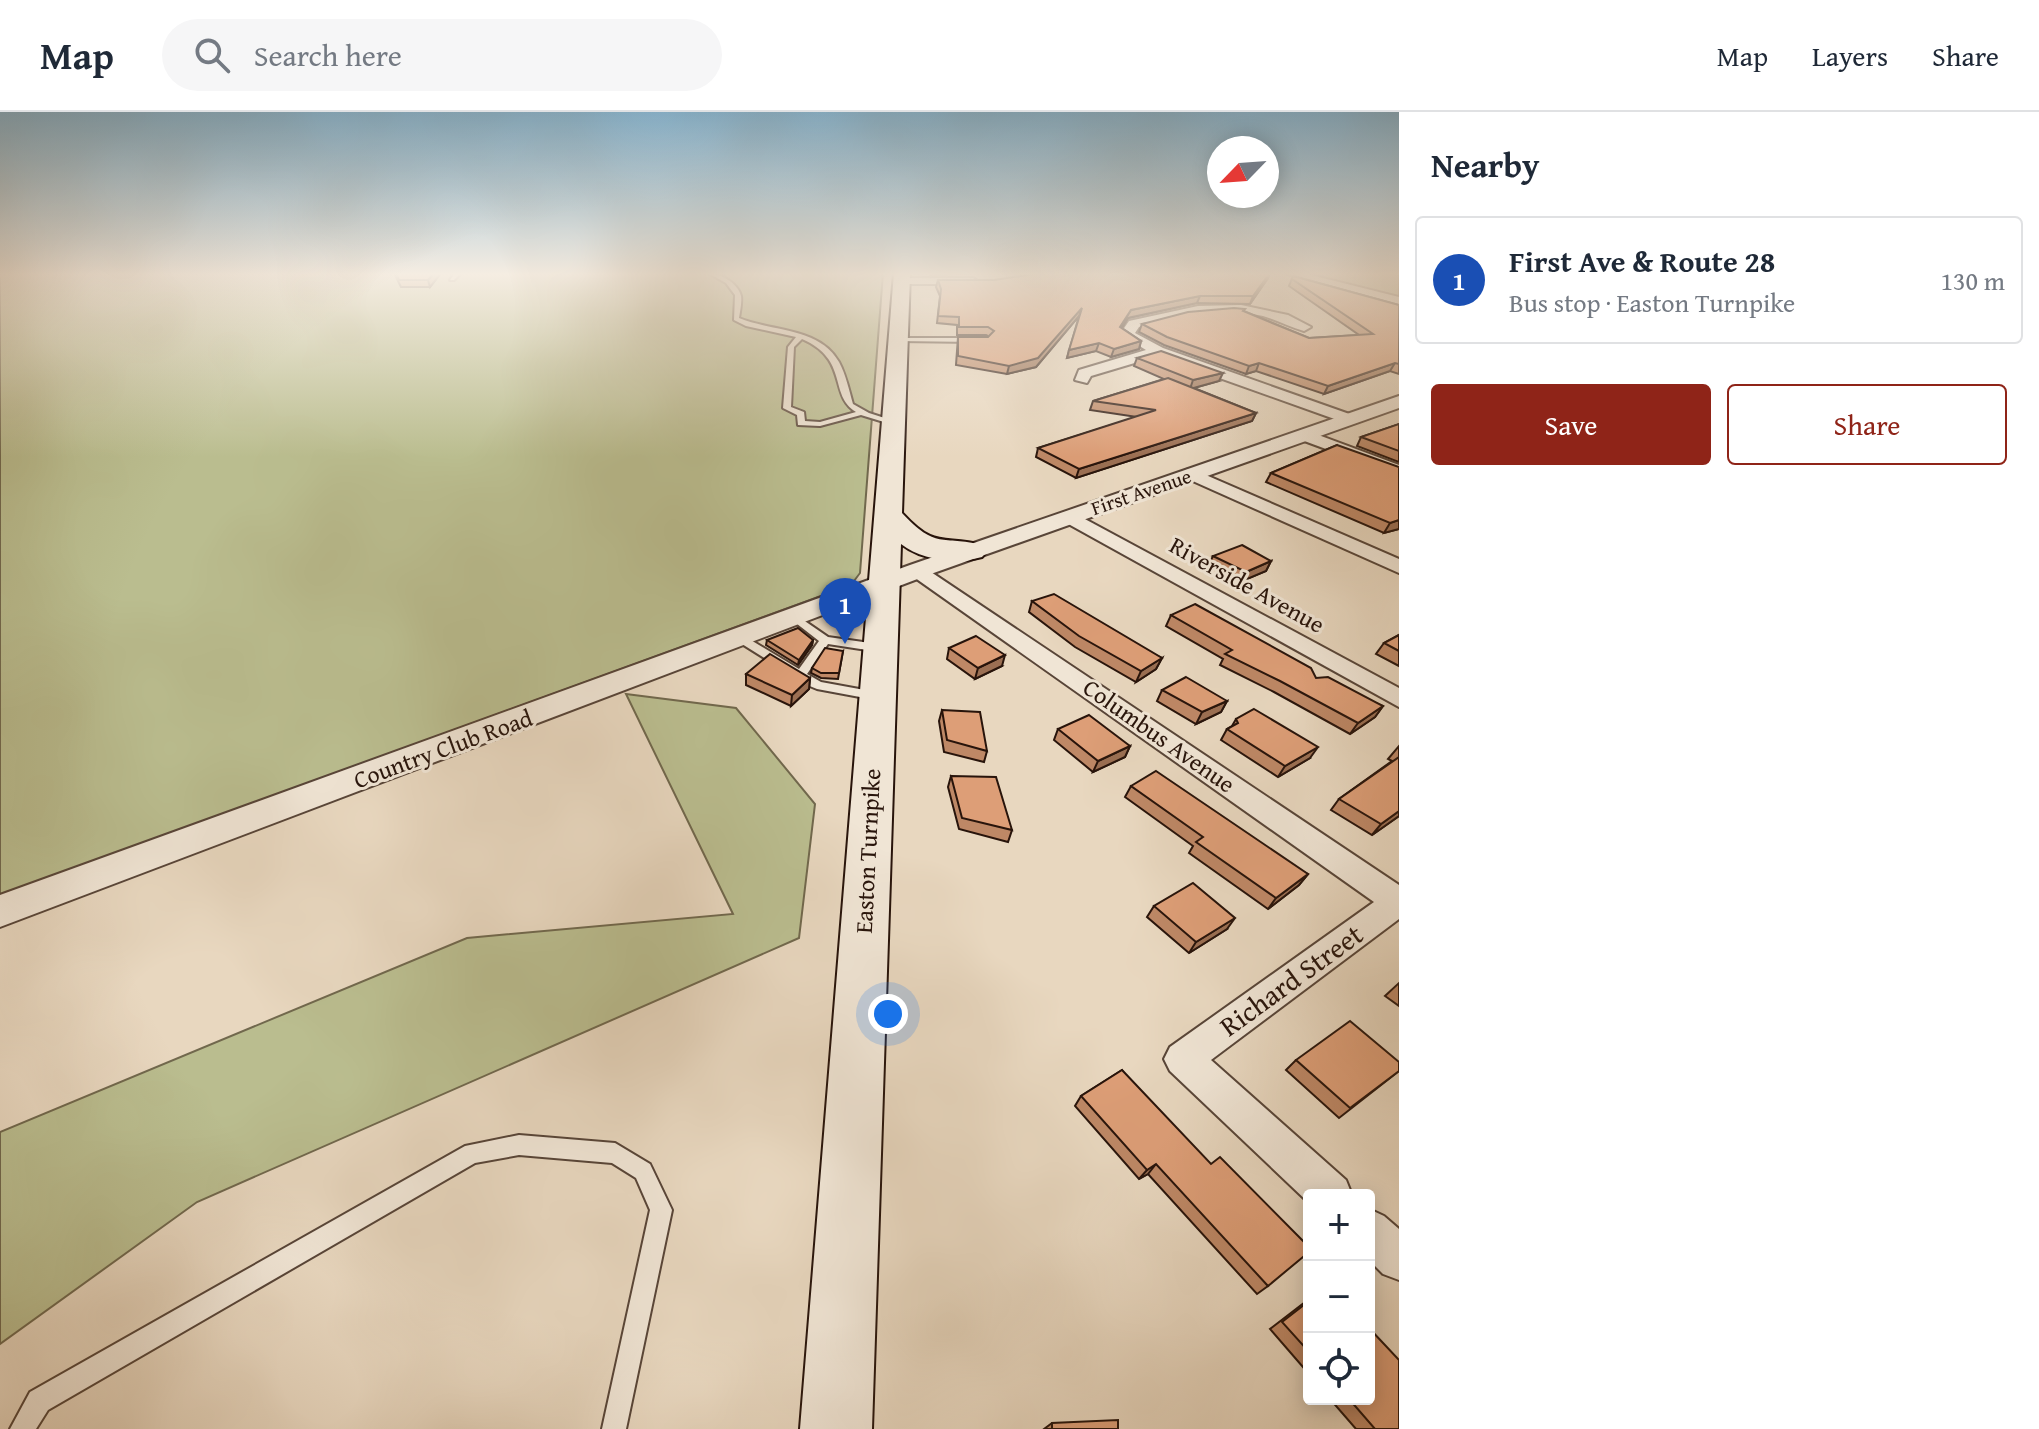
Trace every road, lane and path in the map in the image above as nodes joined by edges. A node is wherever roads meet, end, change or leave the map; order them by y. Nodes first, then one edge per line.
1 (793, 334) edge
2 (899, 334) edge
3 (1128, 334) edge
4 (801, 336) junction
5 (899, 339) junction
6 (986, 340) edge
7 (1158, 351) junction
8 (1082, 380) dead end
9 (1399, 402) edge
10 (861, 413) junction
11 (1349, 419) junction
12 (894, 424) junction
13 (1305, 435) junction
14 (1399, 471) edge
15 (1192, 474) junction
16 (889, 515) junction
17 (1070, 517) junction
18 (972, 551) junction
19 (1399, 567) edge
20 (902, 577) junction
21 (796, 618) junction
22 (740, 639) junction
23 (825, 640) junction
24 (878, 672) junction
25 (799, 677) junction
26 (1399, 699) edge
27 (1399, 902) edge
28 (0, 911) edge
29 (1324, 1189) edge
30 (1375, 1236) edge
31 (1399, 1258) edge
32 (22, 1429) edge
33 (614, 1429) edge
34 (836, 1429) edge

1 - 4 lane
2 - 5 main road, Easton Turnpike
3 - 7 street
4 - 10 lane
4 - 10 lane
5 - 6 lane
5 - 12 main road, Easton Turnpike
7 - 8 street
7 - 11 street
9 - 11 street, First Avenue
10 - 12 lane
11 - 13 street, First Avenue
12 - 16 main road, Easton Turnpike
13 - 14 street
13 - 15 street, First Avenue
15 - 17 street, First Avenue
15 - 19 street
16 - 18 main road
16 - 20 main road, Easton Turnpike
17 - 18 street, First Avenue
17 - 26 street, Riverside Avenue
18 - 20 street, First Avenue
20 - 21 street, Country Club Road
20 - 24 main road, Easton Turnpike
20 - 27 street, Columbus Avenue
21 - 22 street, Country Club Road
21 - 23 lane
22 - 25 lane
22 - 28 street, Country Club Road
23 - 24 lane
23 - 25 lane
24 - 25 lane
24 - 34 main road, Easton Turnpike
27 - 29 street, Richard Street
30 - 31 street
32 - 33 lane

